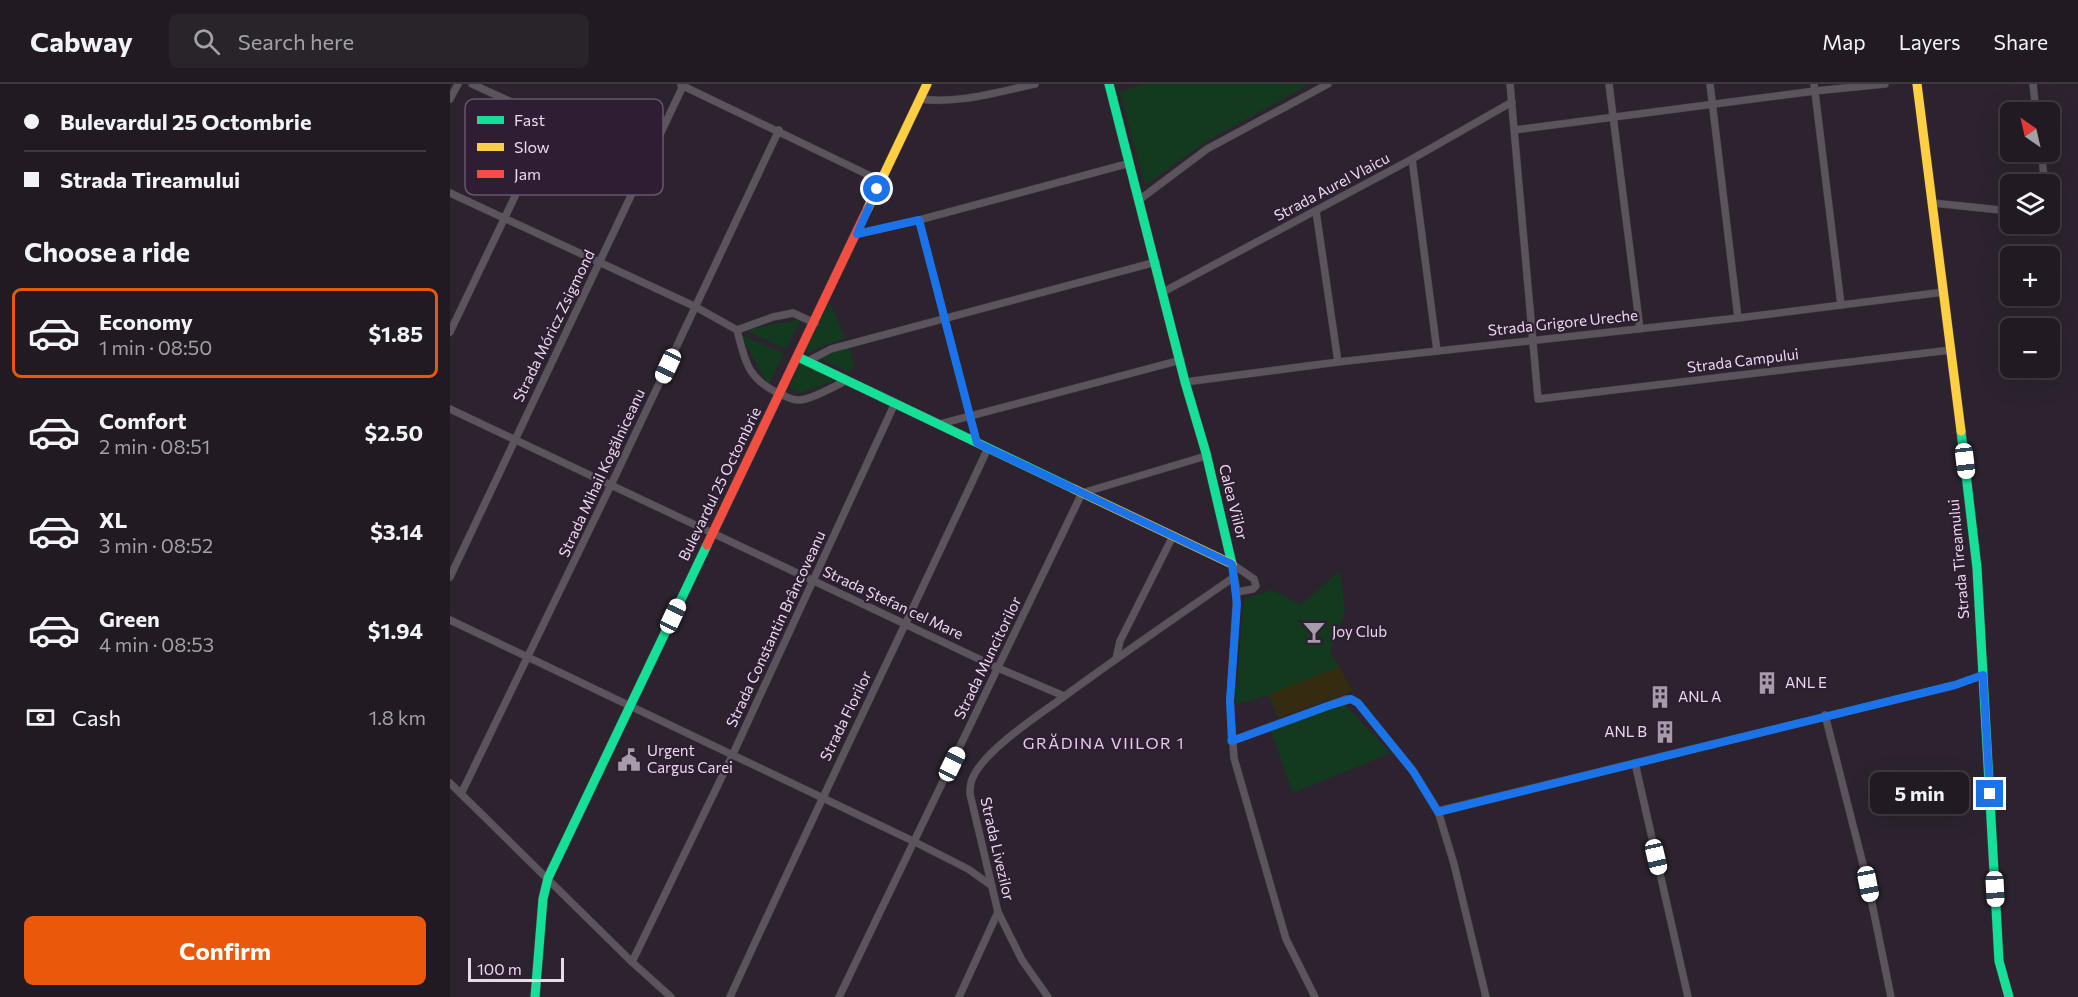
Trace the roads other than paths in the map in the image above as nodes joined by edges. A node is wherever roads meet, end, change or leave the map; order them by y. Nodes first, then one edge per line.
1 (458, 84) edge
2 (472, 84) edge
3 (927, 84) edge
4 (1035, 84) edge
5 (1109, 84) edge
6 (1328, 84) edge
7 (1510, 84) edge
8 (1609, 84) edge
9 (1710, 84) edge
10 (1885, 84) edge
11 (1917, 84) edge
12 (2033, 84) edge
13 (681, 85) edge
14 (1814, 87) edge
15 (450, 99) edge
16 (504, 99) edge
17 (920, 99) junction
18 (1512, 102) junction
19 (2035, 102) edge
20 (1713, 105) junction
21 (1613, 118) junction
22 (663, 127) edge
23 (779, 130) junction
24 (1514, 130) junction
25 (1412, 159) junction
26 (1130, 164) junction
27 (881, 181) junction
28 (450, 193) edge
29 (516, 195) edge
30 (632, 195) edge
31 (1139, 200) junction
32 (1933, 203) junction
33 (2000, 210) edge
34 (1316, 211) junction
35 (505, 218) junction
36 (919, 220) junction
37 (857, 234) junction
38 (1156, 262) junction
39 (599, 263) junction
40 (1163, 292) junction
41 (1944, 292) junction
42 (1841, 305) junction
43 (696, 307) junction
44 (946, 317) junction
45 (1738, 318) junction
46 (814, 322) junction
47 (1640, 328) junction
48 (737, 330) junction
49 (450, 332) edge
50 (1533, 340) junction
51 (1952, 350) junction
52 (1437, 351) junction
53 (798, 357) junction
54 (1181, 360) junction
55 (808, 361) junction
56 (1338, 362) junction
57 (848, 380) junction
58 (1185, 382) junction
59 (780, 394) junction
60 (895, 403) junction
61 (450, 409) edge
62 (972, 417) junction
63 (940, 424) junction
64 (514, 440) junction
65 (977, 443) junction
66 (988, 448) junction
67 (1206, 456) junction
68 (611, 485) junction
69 (1082, 493) junction
70 (713, 532) junction
71 (1173, 536) junction
72 (1232, 564) junction
73 (450, 577) edge
74 (1234, 577) junction
75 (813, 580) junction
76 (1237, 592) junction
77 (450, 620) edge
78 (906, 624) junction
79 (529, 657) junction
80 (1116, 658) junction
81 (998, 668) junction
82 (1983, 675) junction
83 (1064, 696) junction
84 (630, 706) junction
85 (1825, 715) junction
86 (1232, 741) junction
87 (732, 756) junction
88 (1635, 764) junction
89 (450, 783) edge
90 (461, 794) junction
91 (822, 798) junction
92 (1438, 812) junction
93 (915, 842) junction
94 (986, 860) junction
95 (968, 869) junction
96 (548, 878) junction
97 (992, 886) junction
98 (998, 912) junction
99 (632, 962) junction
100 (535, 997) edge
101 (671, 997) edge
102 (730, 997) edge
103 (839, 997) edge
104 (959, 997) edge
105 (1048, 997) edge
106 (1315, 997) edge
107 (1485, 997) edge
108 (1688, 997) edge
109 (1891, 997) edge
110 (2009, 997) edge

1 - 15 street
2 - 16 street
3 - 17 main road, Bulevardul 25 Octombrie
4 - 17 street
5 - 26 main road, Calea Viilor
6 - 31 street
7 - 18 street
8 - 21 street
9 - 20 street
10 - 14 street
11 - 32 main road, Strada Tireamului
12 - 19 street
13 - 22 street, Strada Móricz Zsigmond
13 - 23 street
14 - 20 street
14 - 42 street
17 - 27 main road, Bulevardul 25 Octombrie
18 - 24 street
18 - 25 street, Strada Aurel Vlaicu
20 - 21 street
20 - 45 street
21 - 24 street
21 - 47 street
23 - 27 street
23 - 43 street, Strada Mihail Kogălniceanu
24 - 50 street
25 - 34 street, Strada Aurel Vlaicu
25 - 52 street
26 - 31 main road, Calea Viilor
26 - 36 street
27 - 37 main road, Bulevardul 25 Octombrie
28 - 35 street
29 - 35 street
30 - 39 street, Strada Móricz Zsigmond
31 - 38 main road, Calea Viilor
32 - 33 street
32 - 41 main road, Strada Tireamului
34 - 40 street, Strada Aurel Vlaicu
34 - 56 street
35 - 39 street
35 - 49 street
36 - 37 street
36 - 44 street
37 - 46 main road, Bulevardul 25 Octombrie
38 - 40 main road, Calea Viilor
38 - 44 street
39 - 43 street
39 - 64 street, Strada Móricz Zsigmond
40 - 54 main road, Calea Viilor
41 - 42 street, Strada Grigore Ureche
41 - 51 main road, Strada Tireamului
42 - 45 street, Strada Grigore Ureche
43 - 48 street
43 - 68 street, Strada Mihail Kogălniceanu
44 - 55 street
44 - 62 street
45 - 47 street, Strada Grigore Ureche
46 - 48 street
46 - 53 main road, Bulevardul 25 Octombrie
47 - 50 street, Strada Grigore Ureche
48 - 59 street
50 - 51 street, Strada Campului
50 - 52 street, Strada Grigore Ureche
51 - 82 main road, Strada Tireamului
52 - 56 street, Strada Grigore Ureche
53 - 55 main road
53 - 59 main road, Bulevardul 25 Octombrie
54 - 58 main road, Calea Viilor
54 - 62 street
55 - 57 main road
56 - 58 street, Strada Grigore Ureche
57 - 59 street
57 - 60 main road
58 - 67 main road, Calea Viilor
59 - 70 main road, Bulevardul 25 Octombrie
60 - 63 main road
60 - 75 street, Strada Constantin Brâncoveanu
61 - 64 street, Strada Ștefan cel Mare
62 - 63 street
62 - 65 street
63 - 65 main road
64 - 68 street, Strada Ștefan cel Mare
64 - 73 street, Strada Móricz Zsigmond
65 - 66 main road
66 - 69 main road
66 - 78 street, Strada Florilor
67 - 69 street
67 - 72 main road, Calea Viilor
68 - 70 street, Strada Ștefan cel Mare
68 - 79 street, Strada Mihail Kogălniceanu
69 - 71 main road
69 - 81 street, Strada Muncitorilor
70 - 75 street, Strada Ștefan cel Mare
70 - 84 main road, Bulevardul 25 Octombrie
71 - 72 main road
71 - 80 street
72 - 74 street, Calea Viilor
72 - 76 street
74 - 76 street, Calea Viilor
74 - 80 street, Strada Livezilor
75 - 78 street, Strada Ștefan cel Mare
75 - 87 street, Strada Constantin Brâncoveanu
76 - 86 street, Calea Viilor
77 - 79 street
78 - 81 street, Strada Ștefan cel Mare
78 - 91 street, Strada Florilor
79 - 84 street
79 - 90 street, Strada Mihail Kogălniceanu
80 - 83 street, Strada Livezilor
81 - 83 street, Strada Ștefan cel Mare
81 - 93 street, Strada Muncitorilor
82 - 85 street
82 - 110 main road, Strada Tireamului
83 - 94 street, Strada Livezilor
84 - 87 street
84 - 96 main road, Bulevardul 25 Octombrie
85 - 88 street
85 - 109 street
86 - 92 street
86 - 106 street, Calea Viilor
87 - 91 street
87 - 99 street, Strada Constantin Brâncoveanu
88 - 92 street
88 - 108 street
89 - 90 street
90 - 96 street
91 - 93 street
91 - 102 street, Strada Florilor
92 - 107 street
93 - 95 street
93 - 103 street, Strada Muncitorilor
94 - 95 street
94 - 97 street, Strada Livezilor
95 - 97 street
96 - 99 street
96 - 100 main road, Bulevardul 25 Octombrie
97 - 98 street, Strada Livezilor
98 - 104 street, Strada Livezilor
98 - 105 street
99 - 101 street

